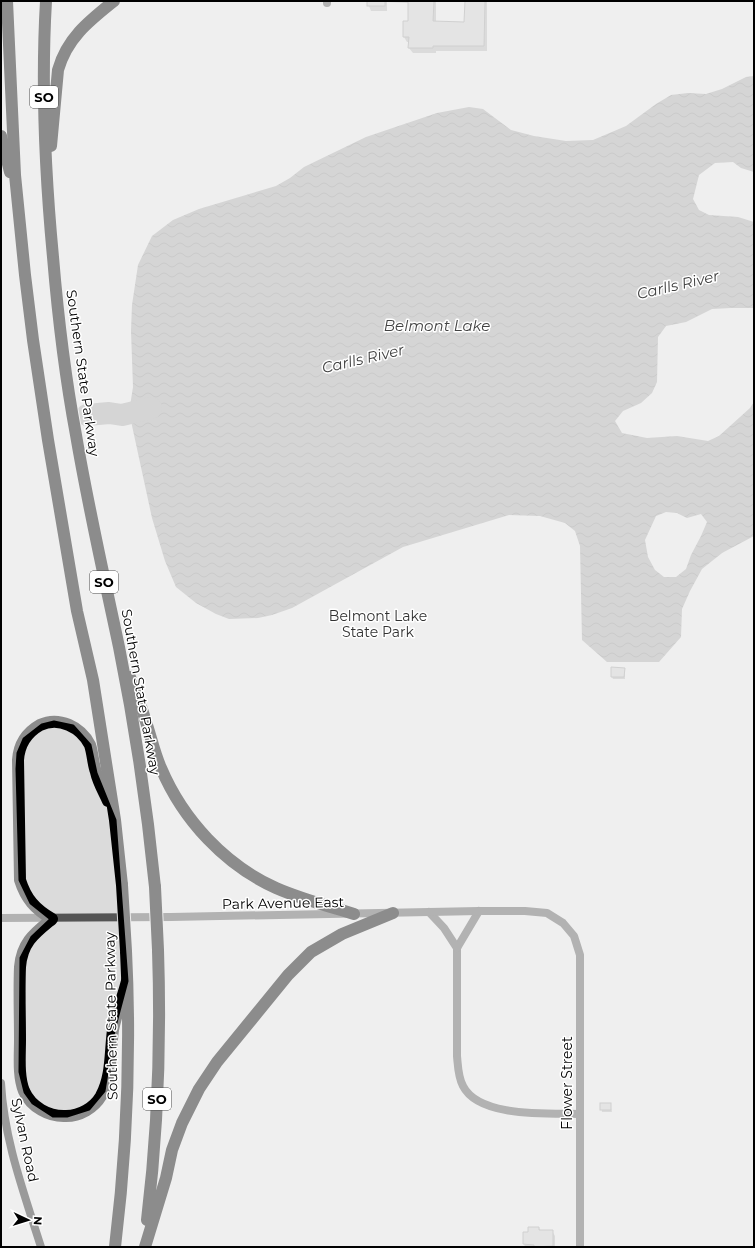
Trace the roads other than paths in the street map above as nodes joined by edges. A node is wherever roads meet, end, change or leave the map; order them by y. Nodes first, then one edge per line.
1 (7, 1) edge
2 (46, 1) edge
3 (114, 1) edge
4 (1, 136) edge
5 (47, 194) junction
6 (18, 208) junction
7 (119, 648) junction
8 (115, 820) junction
9 (479, 911) junction
10 (429, 912) junction
11 (393, 913) junction
12 (354, 914) junction
13 (1, 918) edge
14 (52, 918) junction
15 (563, 923) joint
16 (457, 948) junction
17 (128, 980) junction
18 (1, 1084) edge
19 (580, 1114) junction
20 (41, 1247) edge
21 (115, 1247) edge
22 (144, 1247) edge
23 (580, 1247) edge

1 - 6 highway, Southern State Parkway / SO
2 - 5 highway, Southern State Parkway / SO
3 - 5 highway
4 - 6 highway
5 - 7 highway, Southern State Parkway / SO
6 - 8 highway, Southern State Parkway / SO
7 - 12 highway
7 - 22 highway, Southern State Parkway / SO, bridge
8 - 14 highway
8 - 17 highway, Southern State Parkway / SO, bridge
9 - 10 street, Park Avenue East
9 - 15 street, Park Avenue East
9 - 16 street
10 - 11 street, Park Avenue East
10 - 16 street
11 - 12 street, Park Avenue East
11 - 22 highway
12 - 14 street, Park Avenue East
13 - 14 street, Park Avenue East
14 - 17 highway
15 - 19 street, Flower Street
16 - 19 street
17 - 21 highway, Southern State Parkway / SO
18 - 20 street, Sylvan Road
19 - 23 street, Flower Street

